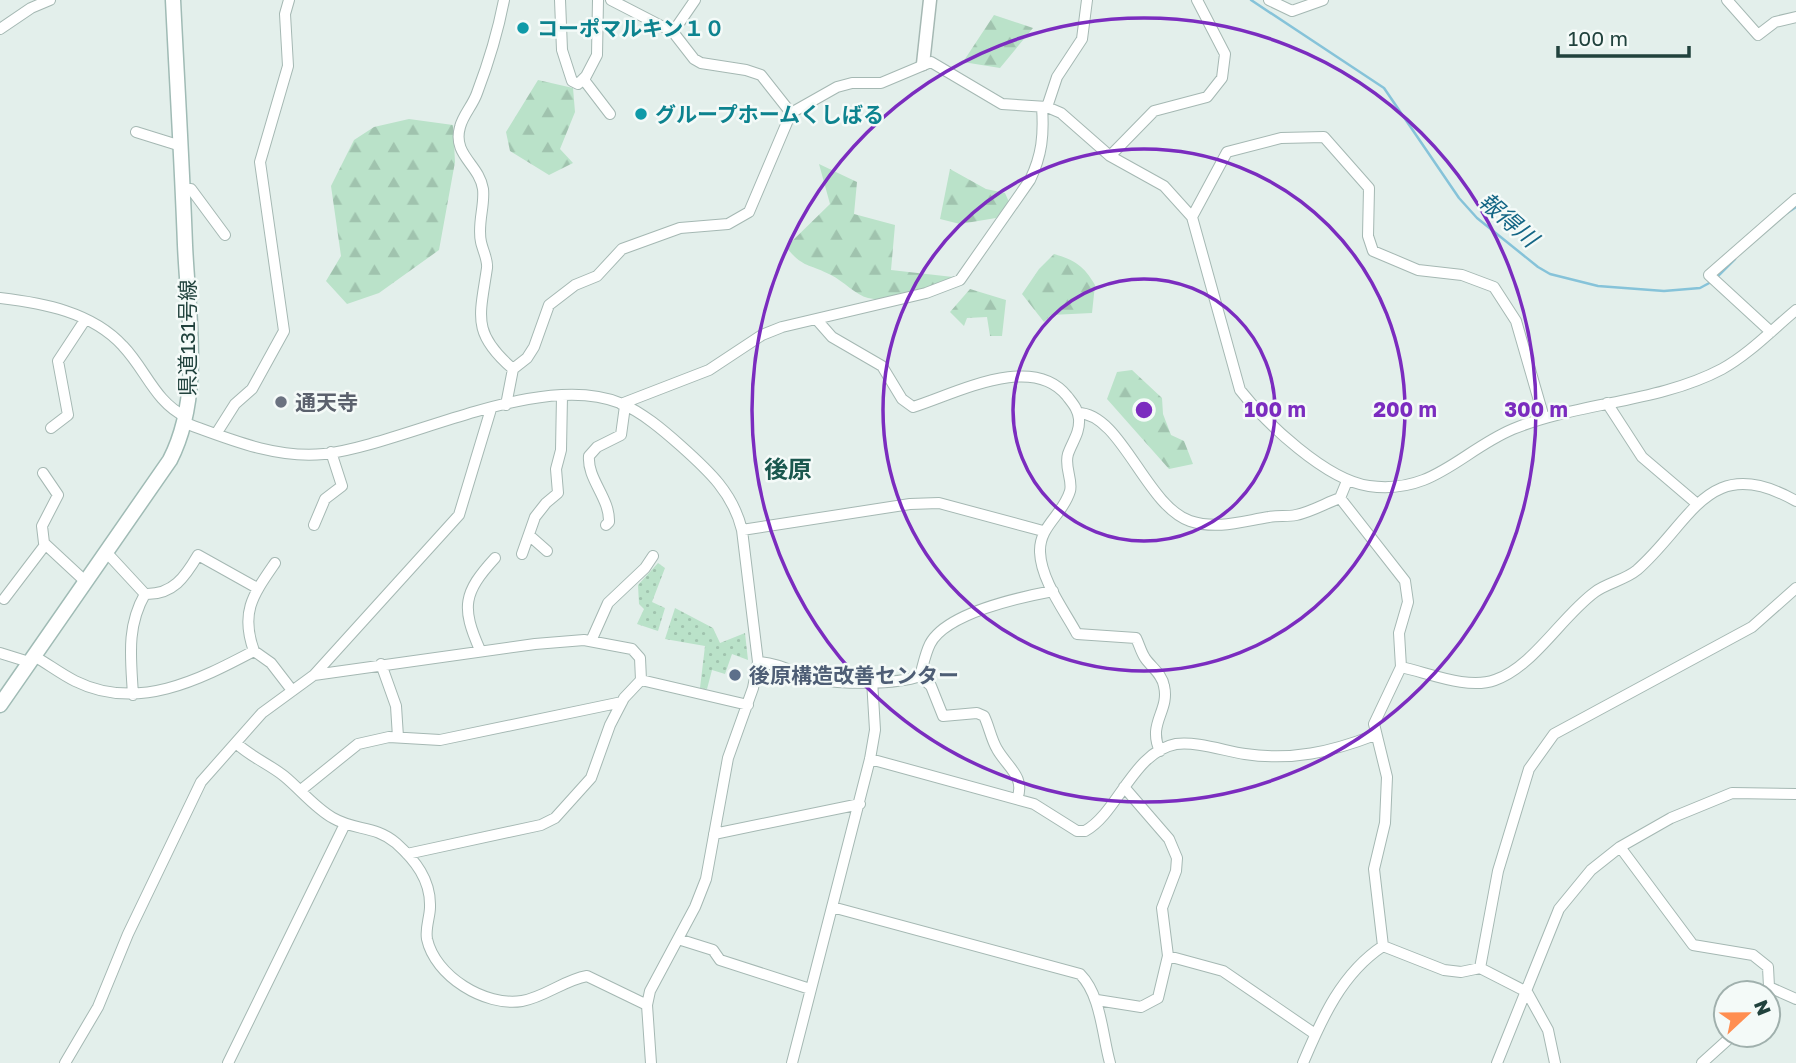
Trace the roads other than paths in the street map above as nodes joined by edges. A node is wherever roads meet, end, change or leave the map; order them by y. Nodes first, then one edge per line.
1 (50, 0) edge
2 (173, 0) edge
3 (289, 0) edge
4 (504, 0) edge
5 (560, 0) edge
6 (598, 0) edge
7 (611, 0) edge
8 (695, 0) edge
9 (930, 0) edge
10 (1087, 0) edge
11 (1197, 0) edge
12 (1269, 0) edge
13 (1323, 0) edge
14 (1727, 0) edge
15 (1796, 17) edge
16 (0, 29) edge
17 (673, 32) junction
18 (923, 64) junction
19 (586, 76) junction
20 (1044, 107) junction
21 (791, 113) junction
22 (610, 114) dead end
23 (136, 132) dead end
24 (181, 146) junction
25 (1110, 156) junction
26 (183, 189) junction
27 (1796, 199) edge
28 (1192, 217) junction
29 (225, 235) dead end
30 (0, 298) edge
31 (1796, 310) edge
32 (85, 320) junction
33 (817, 320) junction
34 (1771, 332) junction
35 (513, 369) junction
36 (562, 396) junction
37 (1607, 403) junction
38 (506, 405) junction
39 (623, 405) junction
40 (491, 409) junction
41 (1077, 413) junction
42 (1544, 418) junction
43 (186, 420) junction
44 (51, 428) dead end
45 (216, 434) junction
46 (331, 452) junction
47 (43, 473) dead end
48 (1347, 481) junction
49 (1340, 498) junction
50 (1796, 501) edge
51 (1696, 503) junction
52 (314, 525) dead end
53 (606, 525) dead end
54 (742, 530) junction
55 (1043, 531) junction
56 (530, 536) junction
57 (46, 545) junction
58 (547, 551) dead end
59 (107, 553) junction
60 (522, 554) dead end
61 (653, 556) dead end
62 (495, 558) dead end
63 (275, 563) dead end
64 (86, 582) junction
65 (257, 588) junction
66 (1796, 588) edge
67 (1053, 591) junction
68 (145, 594) junction
69 (4, 598) dead end
70 (591, 641) junction
71 (254, 650) junction
72 (480, 650) junction
73 (0, 653) edge
74 (32, 659) junction
75 (758, 662) junction
76 (381, 664) junction
77 (1401, 667) junction
78 (314, 675) junction
79 (920, 676) junction
80 (641, 680) junction
81 (872, 680) junction
82 (291, 689) junction
83 (134, 695) junction
84 (622, 702) junction
85 (0, 705) edge
86 (748, 705) junction
87 (1375, 735) junction
88 (398, 737) junction
89 (236, 743) junction
90 (1160, 751) junction
91 (870, 759) junction
92 (1124, 787) junction
93 (300, 790) junction
94 (1796, 794) edge
95 (1017, 799) junction
96 (860, 804) junction
97 (345, 824) junction
98 (715, 834) junction
99 (1620, 847) junction
100 (407, 854) junction
101 (832, 907) junction
102 (678, 939) junction
103 (1383, 946) junction
104 (1168, 956) junction
105 (1480, 968) junction
106 (1768, 979) edge
107 (810, 989) junction
108 (1527, 992) junction
109 (1097, 1000) junction
110 (647, 1004) junction
111 (1315, 1034) junction
112 (1718, 1049) edge
113 (65, 1063) edge
114 (228, 1063) edge
115 (651, 1063) edge
116 (792, 1063) edge
117 (1110, 1063) edge
118 (1303, 1063) edge
119 (1497, 1063) edge
120 (1555, 1063) edge
121 (1702, 1063) edge

1 - 16 street
2 - 24 main road, 県道131号線
3 - 45 street
4 - 35 street
5 - 19 street
6 - 19 street
7 - 17 street
8 - 17 street
9 - 18 street
10 - 20 street
11 - 25 street
12 - 13 street
14 - 15 street
17 - 21 street
18 - 20 street
18 - 21 street
19 - 22 street
20 - 25 street
20 - 33 street
21 - 35 street
23 - 24 street
24 - 26 main road, 県道131号線
25 - 28 street
26 - 29 street
26 - 43 main road, 県道131号線
27 - 34 street
28 - 42 street
28 - 48 street
30 - 32 street
31 - 34 street
32 - 43 street
32 - 44 street
33 - 39 street
33 - 41 street
34 - 37 street
35 - 38 street
36 - 38 street
36 - 39 street
36 - 56 street
37 - 42 street
37 - 51 street
38 - 40 street
39 - 53 street
39 - 54 street
40 - 46 street
40 - 78 street
41 - 49 street
41 - 55 street
42 - 48 street
43 - 45 street
43 - 59 main road, 県道131号線
45 - 46 street
46 - 52 street
47 - 57 street
48 - 49 street
49 - 77 street
50 - 51 street
51 - 77 street
54 - 55 street
54 - 75 street
55 - 67 street
56 - 58 street
56 - 60 street
57 - 64 street
57 - 69 street
59 - 64 main road, 県道131号線
59 - 68 street
61 - 70 street
62 - 72 street
63 - 65 street
64 - 74 main road, 県道131号線
65 - 68 street
65 - 71 street
66 - 105 street
67 - 79 street
67 - 90 street
68 - 83 street
70 - 72 street
70 - 80 street
71 - 82 street
71 - 83 street
72 - 76 street
73 - 74 street
74 - 83 street
74 - 85 main road, 県道131号線
75 - 81 street
75 - 86 street
76 - 78 street
76 - 88 street
77 - 87 street
78 - 82 street
79 - 81 street
79 - 95 street
80 - 84 street
80 - 86 street
81 - 91 street
82 - 89 street
84 - 88 street
84 - 100 street
86 - 98 street
87 - 90 street
87 - 103 street
88 - 93 street
89 - 93 street
89 - 113 street
90 - 92 street
91 - 95 street
91 - 96 street
92 - 95 street
92 - 104 street
93 - 97 street
94 - 99 street
96 - 98 street
96 - 101 street
97 - 100 street
97 - 114 street
98 - 102 street
99 - 106 street
99 - 108 street
100 - 110 street
101 - 107 street
101 - 109 street
102 - 107 street
102 - 110 street
103 - 105 street
103 - 111 street
104 - 109 street
104 - 111 street
105 - 108 street
107 - 116 street
108 - 119 street
108 - 120 street
109 - 117 street
110 - 115 street
111 - 118 street
112 - 121 street

